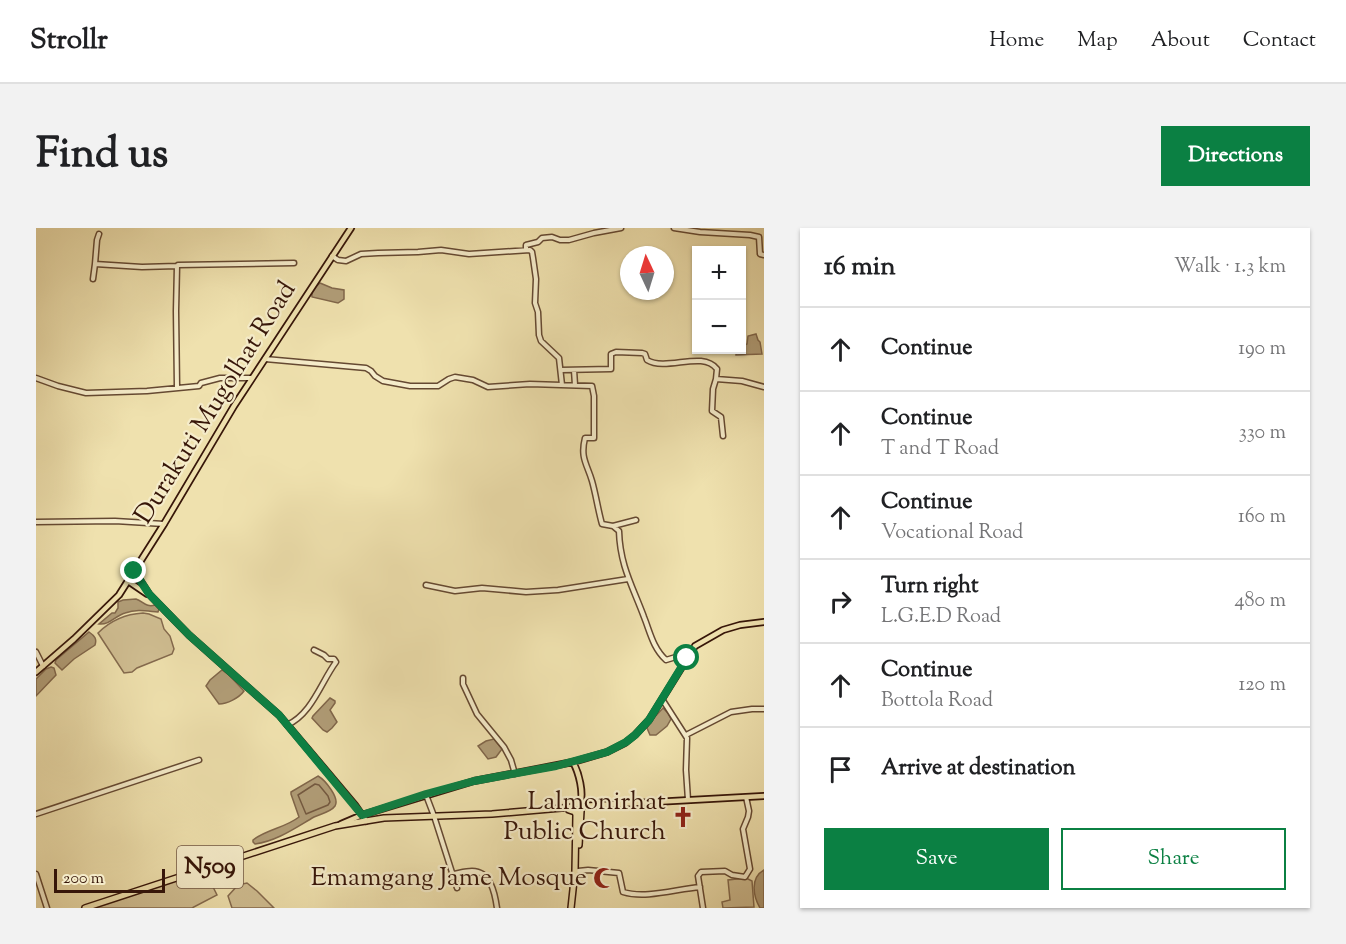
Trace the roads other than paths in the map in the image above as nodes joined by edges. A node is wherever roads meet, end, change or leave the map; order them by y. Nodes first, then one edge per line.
1 (351, 228) edge
2 (621, 228) edge
3 (674, 228) edge
4 (99, 234) dead end
5 (526, 250) junction
6 (764, 255) edge
7 (332, 256) junction
8 (294, 263) dead end
9 (95, 264) junction
10 (177, 266) junction
11 (93, 279) dead end
12 (265, 359) junction
13 (561, 370) junction
14 (574, 370) junction
15 (36, 378) edge
16 (252, 378) junction
17 (716, 379) junction
18 (575, 385) junction
19 (562, 386) junction
20 (177, 387) junction
21 (764, 387) edge
22 (723, 436) dead end
23 (636, 520) dead end
24 (36, 522) edge
25 (164, 524) junction
26 (612, 526) junction
27 (134, 571) junction
28 (628, 579) junction
29 (128, 580) junction
30 (426, 585) dead end
31 (149, 594) junction
32 (764, 622) edge
33 (314, 650) dead end
34 (36, 652) edge
35 (689, 653) junction
36 (43, 666) junction
37 (36, 672) edge
38 (463, 678) dead end
39 (662, 699) junction
40 (764, 709) edge
41 (286, 725) junction
42 (686, 735) junction
43 (199, 760) dead end
44 (573, 762) junction
45 (515, 774) junction
46 (426, 794) junction
47 (764, 796) edge
48 (746, 797) junction
49 (688, 800) junction
50 (578, 808) junction
51 (36, 814) edge
52 (362, 815) junction
53 (434, 816) junction
54 (366, 821) junction
55 (335, 826) junction
56 (578, 871) junction
57 (36, 874) edge
58 (453, 874) junction
59 (700, 887) junction
60 (457, 888) dead end
61 (47, 908) edge
62 (85, 908) edge
63 (497, 908) edge
64 (572, 908) edge
65 (702, 908) edge

1 - 7 main road, Durakuti Mugolhat Road
2 - 5 street
3 - 6 street
4 - 9 street
5 - 7 street
5 - 13 street
7 - 12 main road, Durakuti Mugolhat Road
8 - 10 street
9 - 10 street
9 - 11 street
10 - 20 street
12 - 16 main road, Durakuti Mugolhat Road
12 - 19 street
13 - 14 street
13 - 19 street
14 - 17 street
14 - 18 street
15 - 20 street
16 - 20 street
16 - 25 main road, Durakuti Mugolhat Road
17 - 21 street
17 - 22 street
18 - 19 street
18 - 26 street
23 - 26 street
24 - 25 street
25 - 27 main road, Durakuti Mugolhat Road
26 - 28 street
27 - 29 main road, Durakuti Mugolhat Road
27 - 31 main road
28 - 30 street
28 - 35 street
29 - 31 main road
29 - 36 main road, Durakuti Mugolhat Road
31 - 41 main road
32 - 35 main road
33 - 41 street
34 - 36 street
35 - 39 main road
36 - 37 main road, Durakuti Mugolhat Road
38 - 45 street
39 - 42 street
39 - 44 main road
40 - 42 street
41 - 52 main road
42 - 49 street
43 - 51 street
44 - 45 main road
44 - 50 main road
45 - 46 main road
46 - 52 main road
46 - 53 street
47 - 48 main road
48 - 49 main road
48 - 59 street
49 - 50 main road
50 - 53 highway, N509
50 - 56 highway
50 - 64 highway
52 - 54 main road
52 - 55 main road
53 - 54 highway, N509
53 - 58 street
54 - 55 highway, N509
55 - 62 highway, N509
56 - 59 street
56 - 64 highway
57 - 61 street
58 - 60 street
58 - 63 street
59 - 65 street

